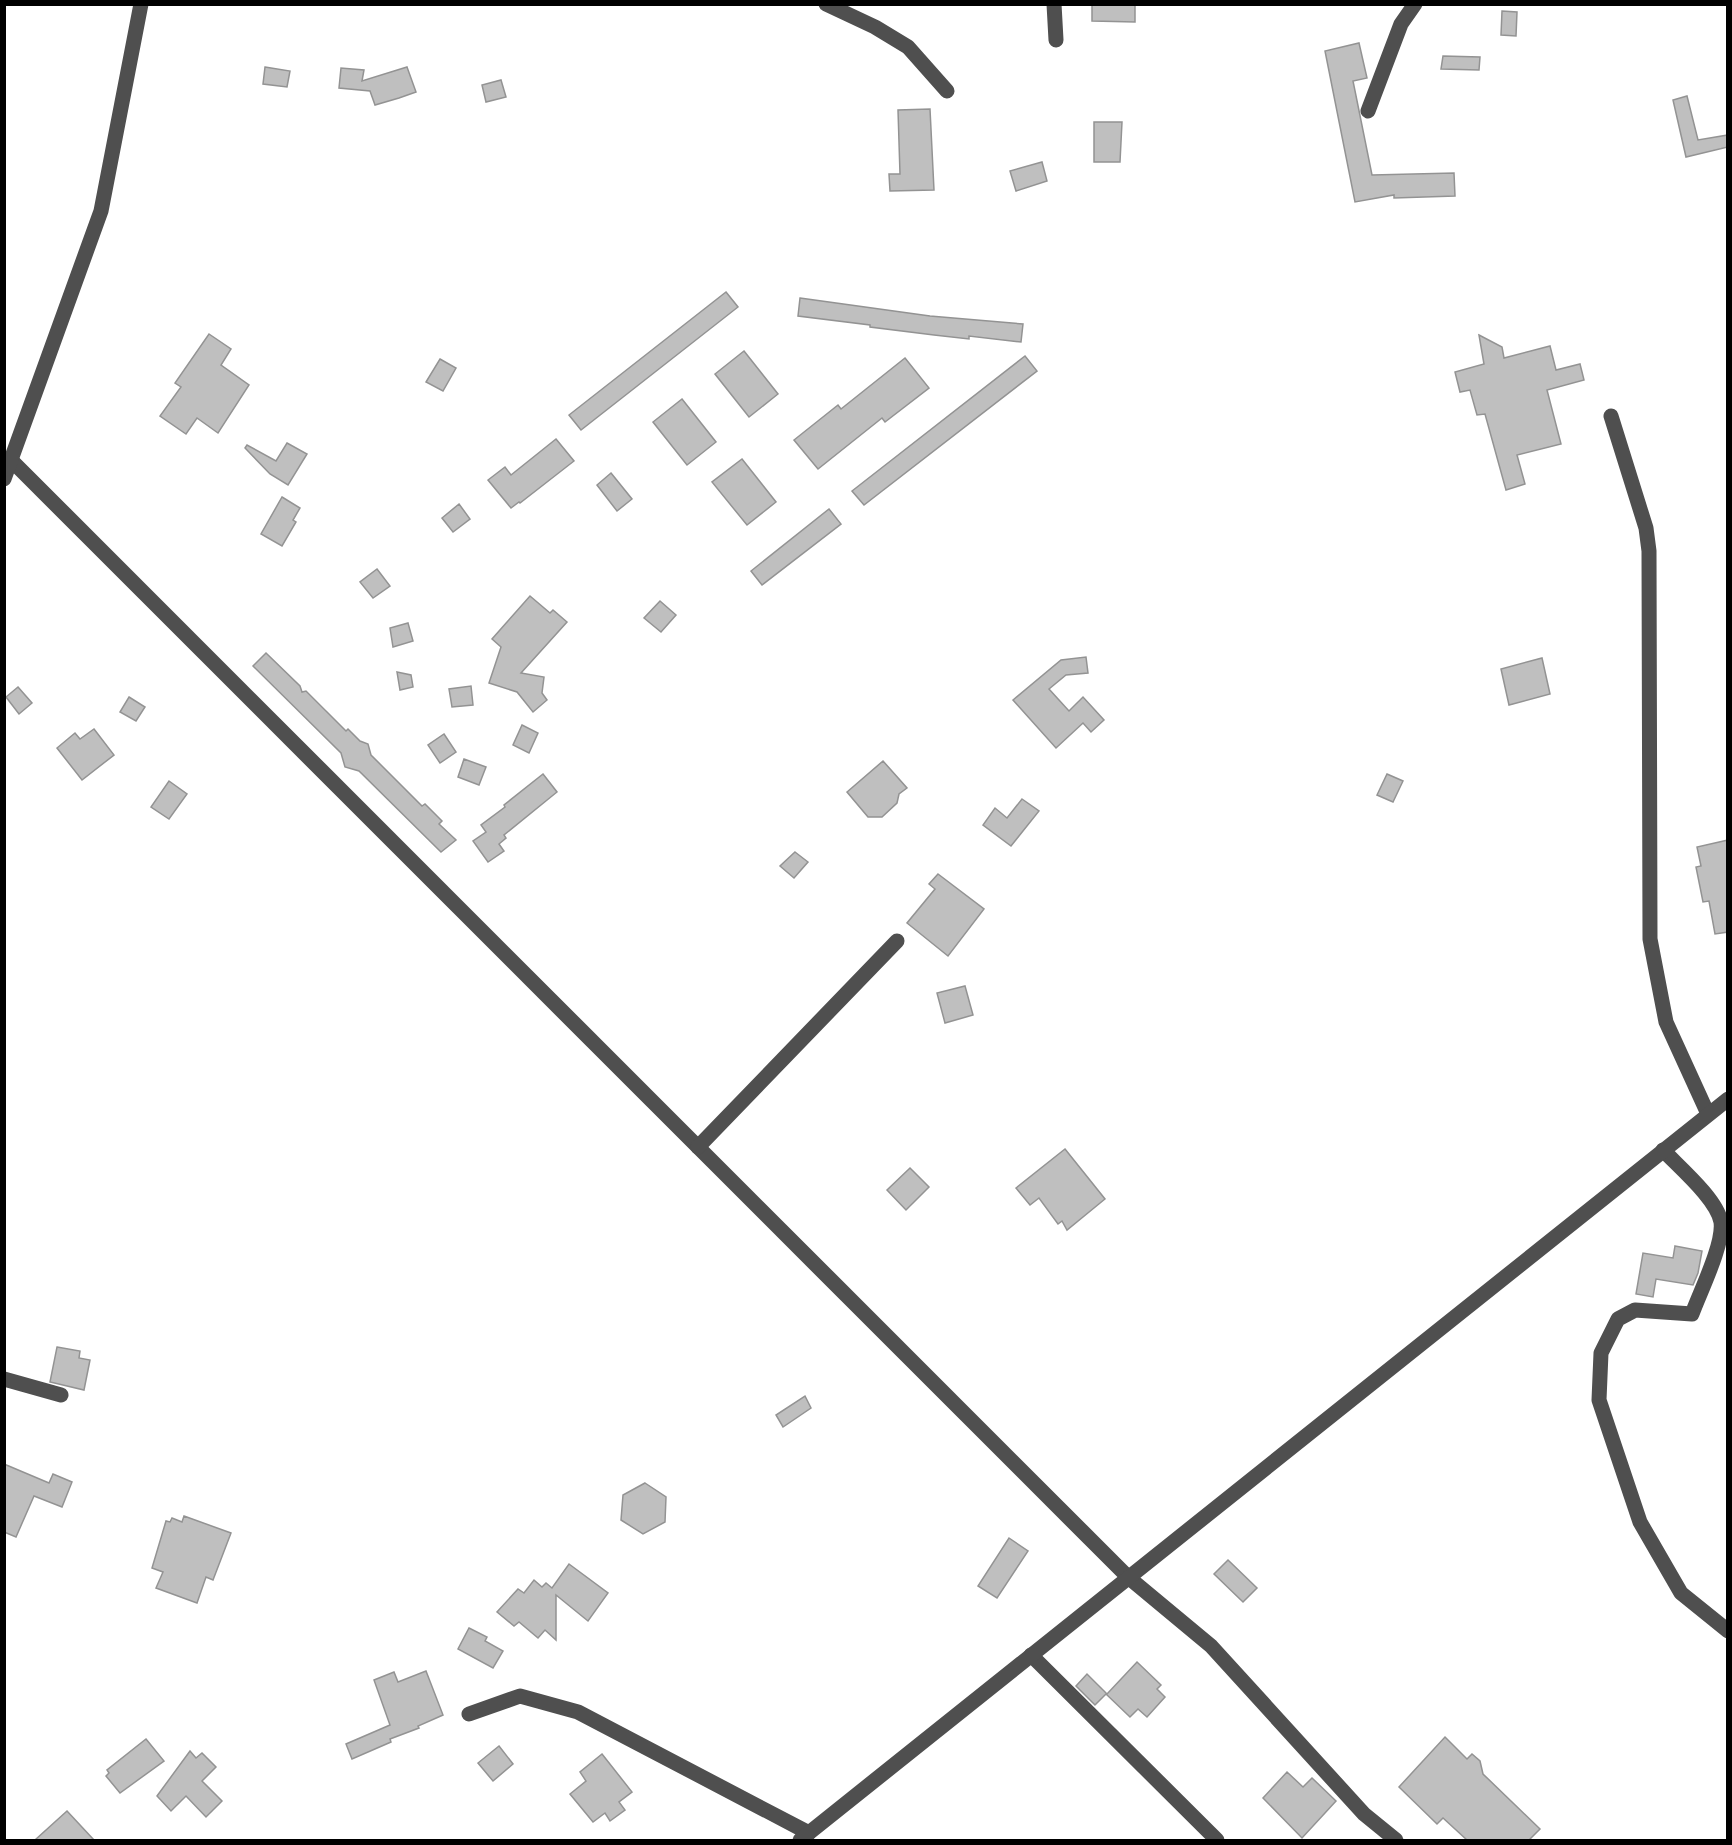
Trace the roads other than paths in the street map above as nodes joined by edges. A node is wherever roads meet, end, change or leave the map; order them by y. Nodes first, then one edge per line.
1 (141, 4) edge
2 (826, 4) edge
3 (1054, 4) edge
4 (1415, 4) edge
5 (1056, 40) dead end
6 (947, 91) dead end
7 (1368, 111) dead end
8 (1611, 416) dead end
9 (12, 462) junction
10 (4, 479) edge
11 (897, 941) dead end
12 (1728, 1099) edge
13 (1708, 1114) junction
14 (698, 1147) junction
15 (1663, 1150) junction
16 (4, 1379) edge
17 (61, 1395) dead end
18 (1128, 1577) junction
19 (1728, 1631) edge
20 (1031, 1655) junction
21 (469, 1714) dead end
22 (804, 1837) edge
23 (1217, 1840) edge
24 (1395, 1840) edge

1 - 9 street
2 - 6 street
3 - 5 street
4 - 7 street
8 - 13 street
9 - 10 street
9 - 14 street
11 - 14 street
12 - 13 street
13 - 15 street
14 - 18 street
15 - 18 street
15 - 19 street
16 - 17 street
18 - 20 street
18 - 24 street
20 - 22 street
20 - 23 street
21 - 22 street

